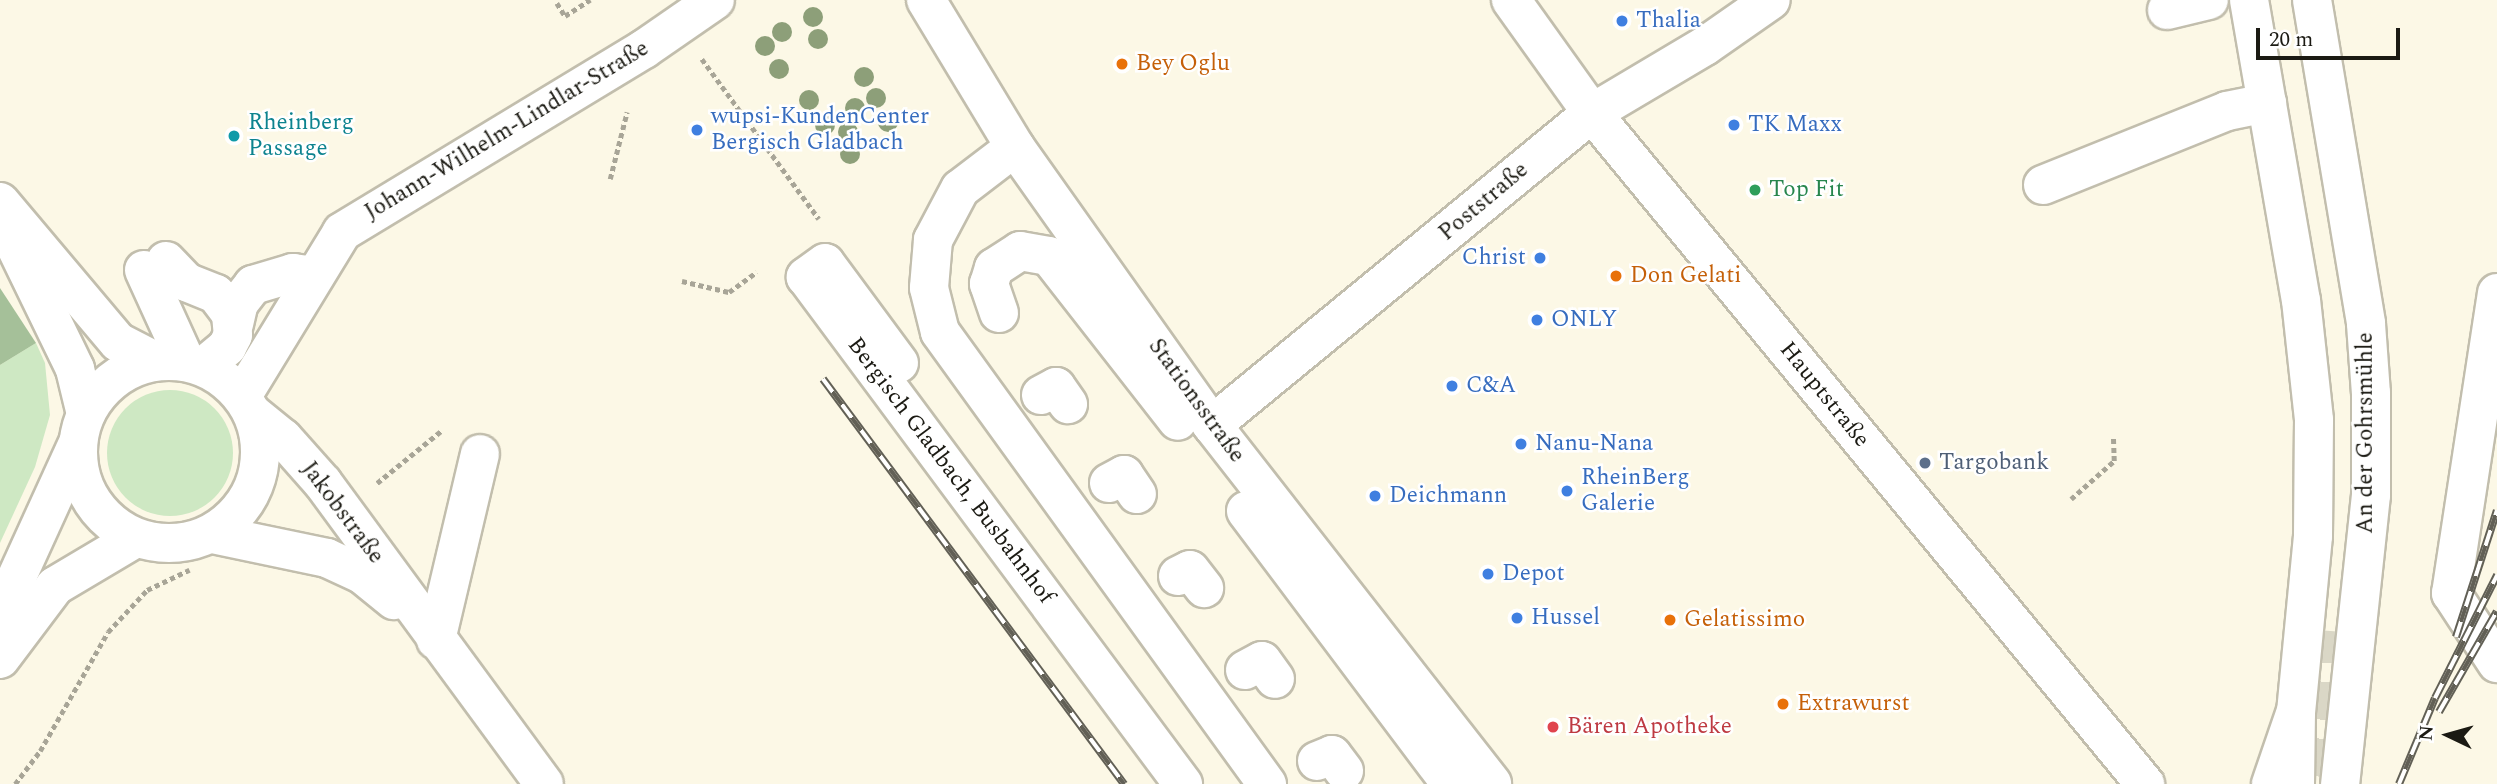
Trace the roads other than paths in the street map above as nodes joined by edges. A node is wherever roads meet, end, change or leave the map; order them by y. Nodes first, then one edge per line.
1 (715, 0) edge
2 (926, 0) edge
3 (1511, 0) edge
4 (1770, 0) edge
5 (2249, 0) edge
6 (2312, 0) edge
7 (2267, 103) junction
8 (1592, 113) junction
9 (1015, 147) junction
10 (2043, 185) dead end
11 (0, 202) edge
12 (0, 220) edge
13 (314, 276) junction
14 (2497, 293) edge
15 (999, 313) dead end
16 (234, 324) junction
17 (181, 363) junction
18 (899, 363) dead end
19 (247, 405) junction
20 (1212, 425) junction
21 (945, 426) dead end
22 (82, 427) junction
23 (480, 454) dead end
24 (987, 470) dead end
25 (136, 538) junction
26 (207, 549) junction
27 (0, 614) edge
28 (428, 631) junction
29 (0, 659) edge
30 (2497, 663) edge
31 (2296, 712) junction
32 (1180, 758) edge
33 (544, 784) edge
34 (1267, 784) edge
35 (1451, 784) edge
36 (1492, 784) edge
37 (2146, 784) edge
38 (2271, 784) edge
39 (2295, 784) edge
40 (2340, 784) edge

1 - 13 street, Johann-Wilhelm-Lindlar-Straße
2 - 9 street, Stationsstraße
3 - 8 street, Hauptstraße
4 - 8 street, Poststraße
5 - 7 street
6 - 40 street, An der Gohrsmühle
7 - 10 street
7 - 31 street
8 - 20 street, Poststraße
8 - 37 street, Hauptstraße
9 - 20 street, Stationsstraße
9 - 34 street
11 - 17 street, Jakobstraße
12 - 22 street
13 - 16 street
13 - 19 street, Johann-Wilhelm-Lindlar-Straße
14 - 30 street
15 - 35 street
16 - 17 street
16 - 17 street
17 - 19 street, Jakobstraße
17 - 22 street
18 - 32 street, Bergisch Gladbach, Busbahnhof
19 - 26 street, Jakobstraße
19 - 28 street, Jakobstraße
20 - 36 street, Stationsstraße
21 - 24 street, Bergisch Gladbach, Busbahnhof
22 - 25 street
22 - 27 street
23 - 28 street
25 - 26 street, Jakobstraße
25 - 29 street
26 - 28 street, Jakobstraße
28 - 33 street, Jakobstraße
31 - 38 street
31 - 39 street

